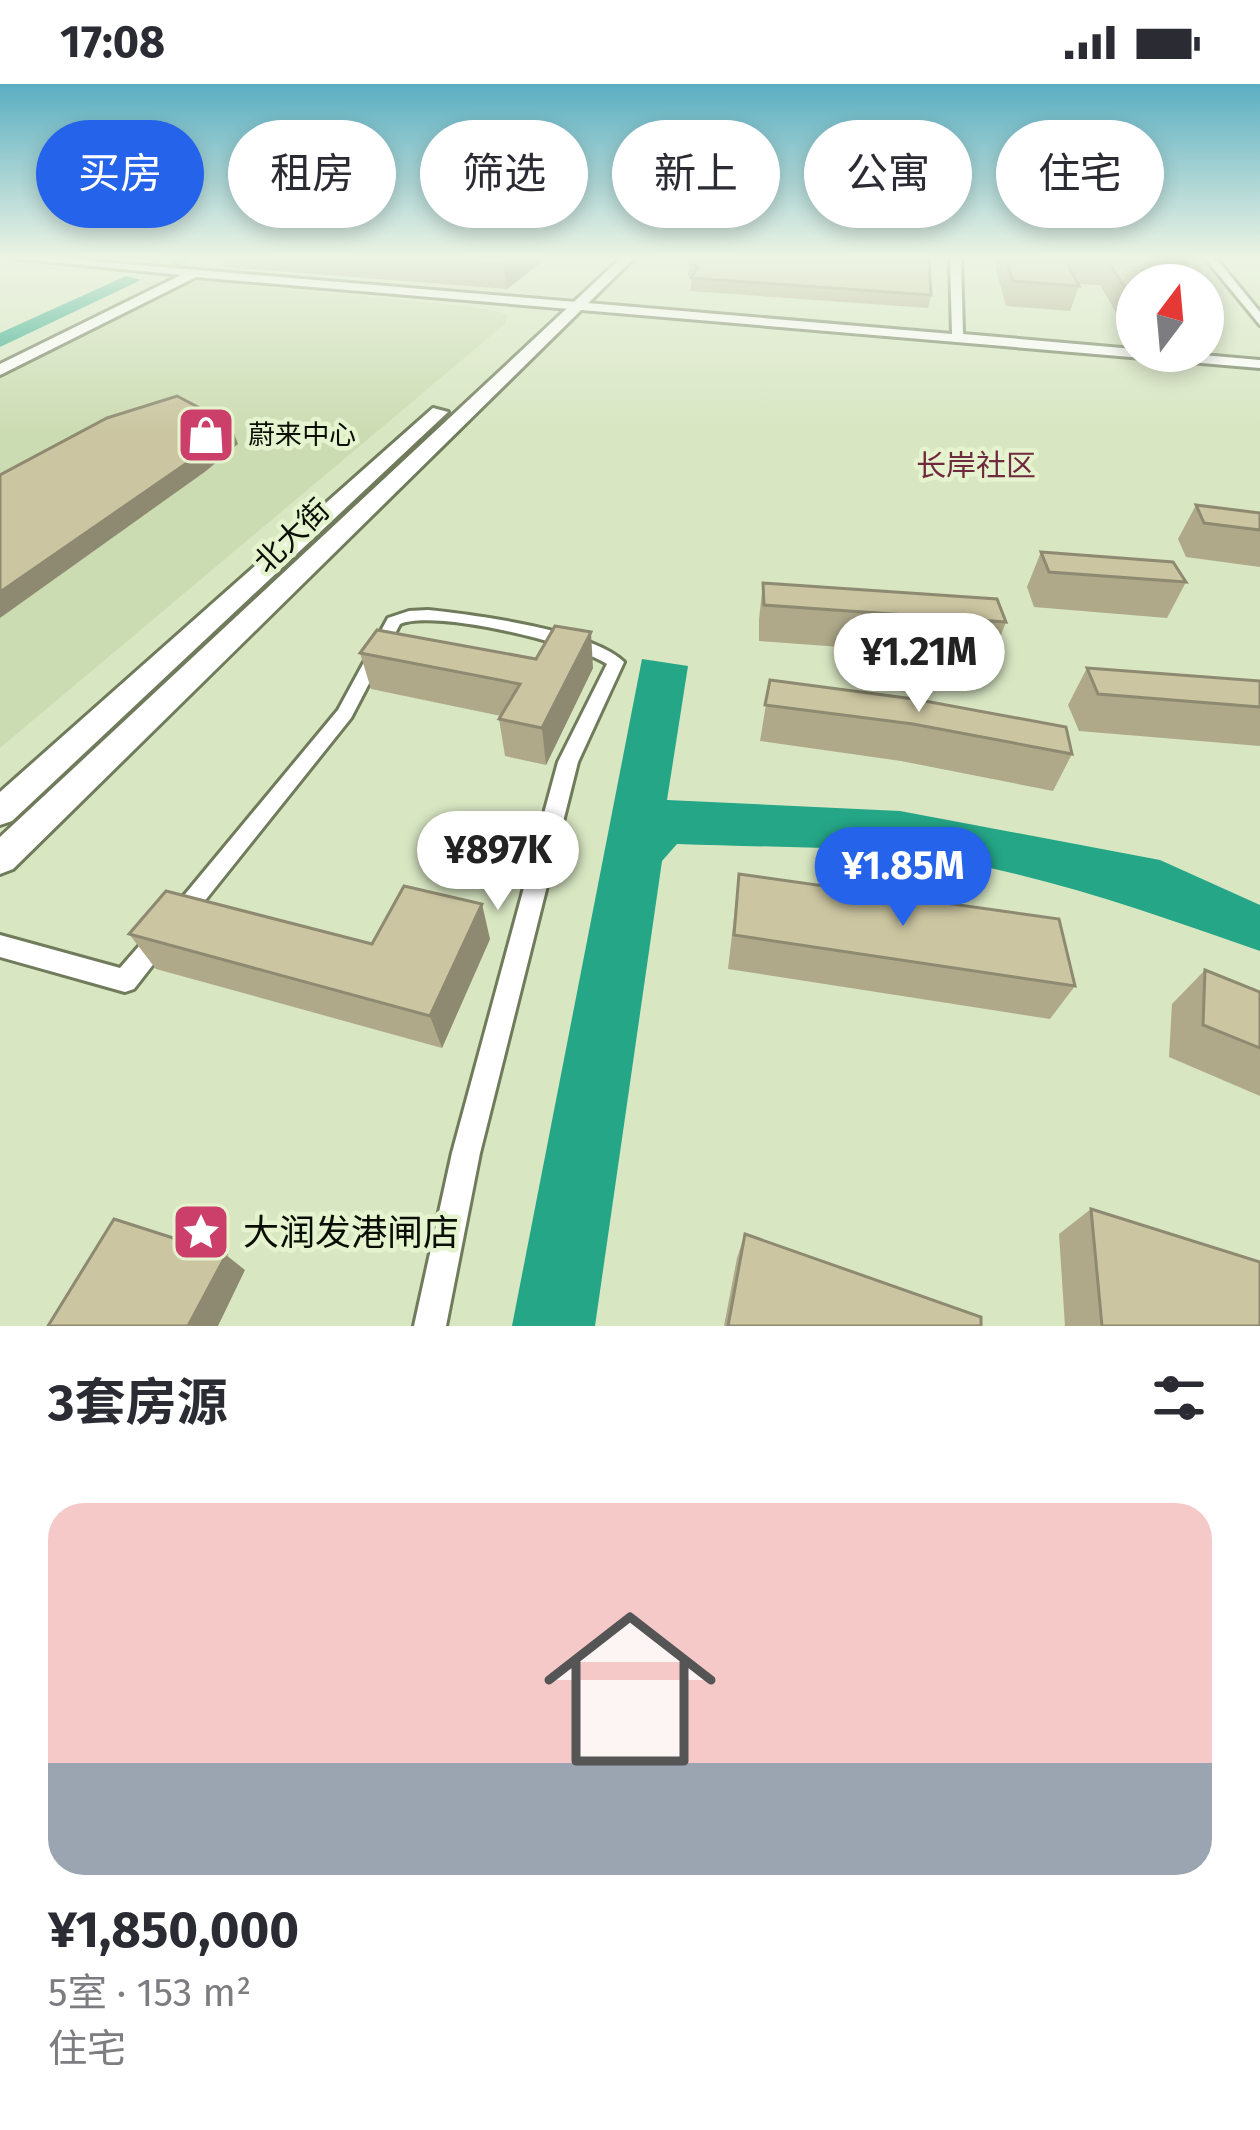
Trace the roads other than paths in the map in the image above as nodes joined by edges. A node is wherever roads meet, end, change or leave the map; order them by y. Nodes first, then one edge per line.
1 (109, 316) edge
2 (557, 316) edge
3 (558, 316) edge
4 (715, 316) edge
5 (736, 316) edge
6 (958, 316) edge
7 (958, 332) junction
8 (1116, 345) edge
9 (1224, 356) edge
10 (1260, 361) edge
11 (0, 370) edge
12 (0, 812) edge
13 (0, 860) edge
14 (0, 946) edge
15 (430, 1326) edge

1 - 11 main road
2 - 12 main road, 北大街
3 - 13 main road, 北大街
4 - 10 main road
5 - 7 main road
6 - 7 main road
7 - 8 main road
9 - 10 main road
14 - 15 street

